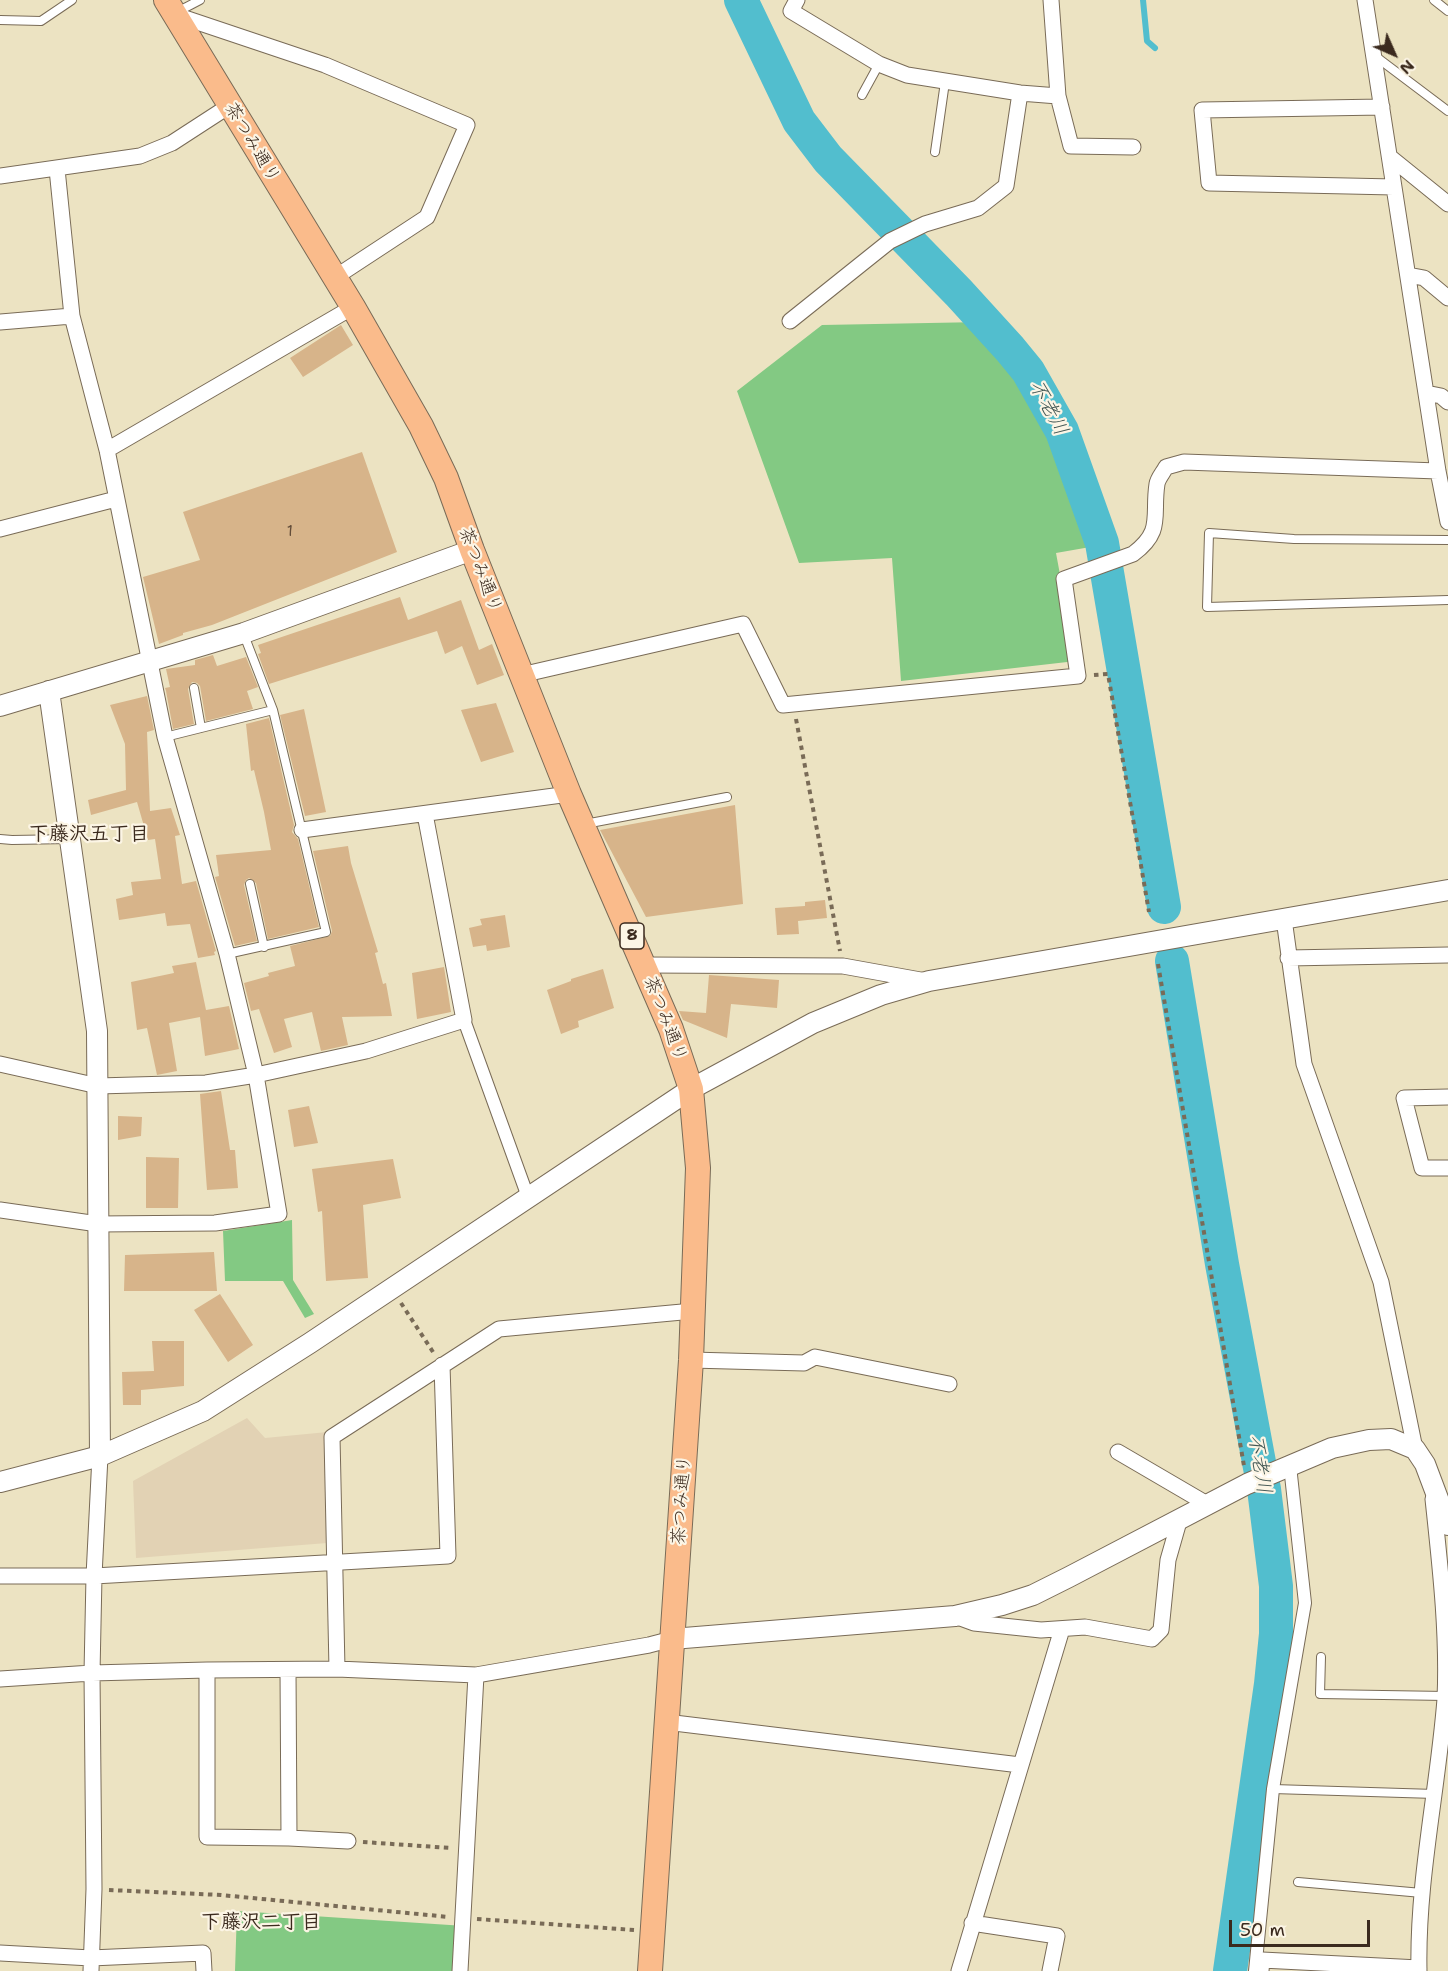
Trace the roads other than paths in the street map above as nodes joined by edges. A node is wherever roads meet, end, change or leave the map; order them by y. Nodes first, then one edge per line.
1 (72, 0) edge
2 (200, 0) edge
3 (797, 0) edge
4 (1051, 0) edge
5 (1365, 0) edge
6 (1434, 0) edge
7 (170, 7) edge
8 (1448, 11) edge
9 (0, 20) edge
10 (1374, 55) junction
11 (879, 64) junction
12 (945, 82) junction
13 (1020, 93) junction
14 (862, 95) dead end
15 (1058, 96) junction
16 (229, 106) junction
17 (1382, 107) junction
18 (1448, 111) edge
19 (1133, 147) dead end
20 (935, 152) dead end
21 (1390, 157) junction
22 (57, 169) junction
23 (0, 176) edge
24 (1394, 187) junction
25 (1448, 204) edge
26 (1408, 275) junction
27 (334, 278) junction
28 (1448, 297) edge
29 (353, 307) junction
30 (72, 316) junction
31 (790, 321) dead end
32 (0, 322) edge
33 (1426, 393) junction
34 (1448, 402) edge
35 (107, 450) junction
36 (1438, 471) junction
37 (117, 499) junction
38 (1448, 522) edge
39 (0, 529) edge
40 (1448, 540) edge
41 (472, 550) junction
42 (1448, 600) edge
43 (244, 633) junction
44 (150, 662) junction
45 (521, 675) junction
46 (194, 688) dead end
47 (49, 691) junction
48 (0, 706) edge
49 (273, 710) junction
50 (201, 728) junction
51 (165, 736) junction
52 (569, 794) junction
53 (727, 797) dead end
54 (425, 814) junction
55 (583, 824) junction
56 (302, 831) junction
57 (0, 839) edge
58 (70, 839) junction
59 (250, 884) dead end
60 (1448, 890) edge
61 (1284, 919) junction
62 (264, 946) junction
63 (227, 954) junction
64 (1448, 955) edge
65 (1288, 958) junction
66 (645, 965) junction
67 (929, 981) junction
68 (464, 1020) junction
69 (0, 1064) edge
70 (256, 1076) junction
71 (98, 1086) junction
72 (691, 1089) junction
73 (1448, 1096) edge
74 (1448, 1168) edge
75 (528, 1197) junction
76 (0, 1210) edge
77 (98, 1224) junction
78 (693, 1311) junction
79 (691, 1360) junction
80 (442, 1365) junction
81 (949, 1384) dead end
82 (1414, 1449) junction
83 (1118, 1452) dead end
84 (100, 1456) junction
85 (1290, 1466) junction
86 (1431, 1480) junction
87 (0, 1482) edge
88 (1207, 1504) junction
89 (1180, 1518) junction
90 (1448, 1525) edge
91 (334, 1562) junction
92 (0, 1576) edge
93 (94, 1576) junction
94 (955, 1616) junction
95 (1062, 1629) junction
96 (672, 1639) junction
97 (1321, 1657) dead end
98 (337, 1669) junction
99 (207, 1670) junction
100 (288, 1670) junction
101 (92, 1673) junction
102 (476, 1675) junction
103 (0, 1679) edge
104 (1446, 1696) junction
105 (666, 1722) junction
106 (1020, 1765) junction
107 (1273, 1789) junction
108 (1435, 1794) junction
109 (289, 1838) junction
110 (348, 1841) road end
111 (1298, 1882) dead end
112 (1423, 1893) junction
113 (972, 1923) junction
114 (0, 1953) edge
115 (91, 1964) edge
116 (1419, 1970) edge
117 (204, 1971) edge
118 (460, 1971) edge
119 (650, 1971) edge
120 (959, 1971) edge
121 (1050, 1971) edge
122 (1255, 1971) edge
123 (1261, 1971) edge

1 - 9 lane
2 - 7 lane
3 - 11 street
4 - 15 street
5 - 10 street
6 - 8 lane
7 - 16 main road, 茶つみ通り / 8
7 - 27 street
10 - 17 street
10 - 18 lane
11 - 12 street
11 - 14 lane
12 - 13 street
12 - 20 lane
13 - 15 street
13 - 31 street
15 - 19 street
16 - 22 street
16 - 27 main road, 茶つみ通り / 8
17 - 21 street
17 - 24 street
21 - 24 street
21 - 25 street
22 - 23 street
22 - 30 street
24 - 26 street
26 - 28 street
26 - 33 street
27 - 29 main road, 茶つみ通り / 8
29 - 35 street
29 - 41 main road, 茶つみ通り / 8
30 - 32 street
30 - 35 street
33 - 34 street
33 - 36 street
35 - 37 street
36 - 38 street
36 - 45 street
37 - 39 street
37 - 44 street
40 - 42 lane
41 - 43 street
41 - 45 main road, 茶つみ通り / 8
43 - 44 street
43 - 49 lane
44 - 47 street
44 - 51 street
45 - 52 main road, 茶つみ通り / 8
46 - 50 lane
47 - 48 street
47 - 58 street
49 - 50 lane
49 - 56 lane
50 - 51 lane
51 - 63 street
52 - 54 street
52 - 55 main road, 茶つみ通り / 8
53 - 55 lane
54 - 56 street
54 - 68 street
55 - 66 main road, 茶つみ通り / 8
56 - 62 lane
57 - 58 lane
58 - 71 street
59 - 62 lane
60 - 61 street
61 - 65 street
61 - 67 street
62 - 63 lane
63 - 70 street
64 - 65 street
65 - 82 street
66 - 67 street
66 - 72 main road, 茶つみ通り / 8
67 - 72 street
68 - 70 street
68 - 75 street
69 - 71 street
70 - 71 street
70 - 77 street
71 - 77 street
72 - 75 street
72 - 78 main road, 茶つみ通り / 8
73 - 74 street
75 - 84 street
76 - 77 street
77 - 84 street
78 - 79 main road, 茶つみ通り / 8
78 - 80 street
79 - 81 street
79 - 96 main road, 茶つみ通り / 8
80 - 91 street
80 - 91 street
82 - 85 street
82 - 86 street
83 - 88 street
84 - 87 street
84 - 93 street
85 - 88 street
85 - 107 street
86 - 90 street
86 - 104 street
88 - 89 street
89 - 94 street
89 - 95 street
91 - 93 street
91 - 98 street
92 - 93 street
93 - 101 street
94 - 95 street
94 - 96 street
95 - 106 street
96 - 102 street
96 - 105 main road, 茶つみ通り / 8
97 - 104 lane
98 - 100 street
98 - 102 street
99 - 100 street
99 - 101 street
99 - 109 street
100 - 109 street
101 - 103 street
101 - 115 street
102 - 118 street
104 - 108 street
105 - 106 street
105 - 119 main road, 茶つみ通り / 8
106 - 113 street
107 - 108 lane
107 - 122 street
108 - 112 street
109 - 110 street
111 - 112 lane
112 - 116 street
113 - 120 street
113 - 121 street
114 - 115 street
115 - 117 street
116 - 123 street

